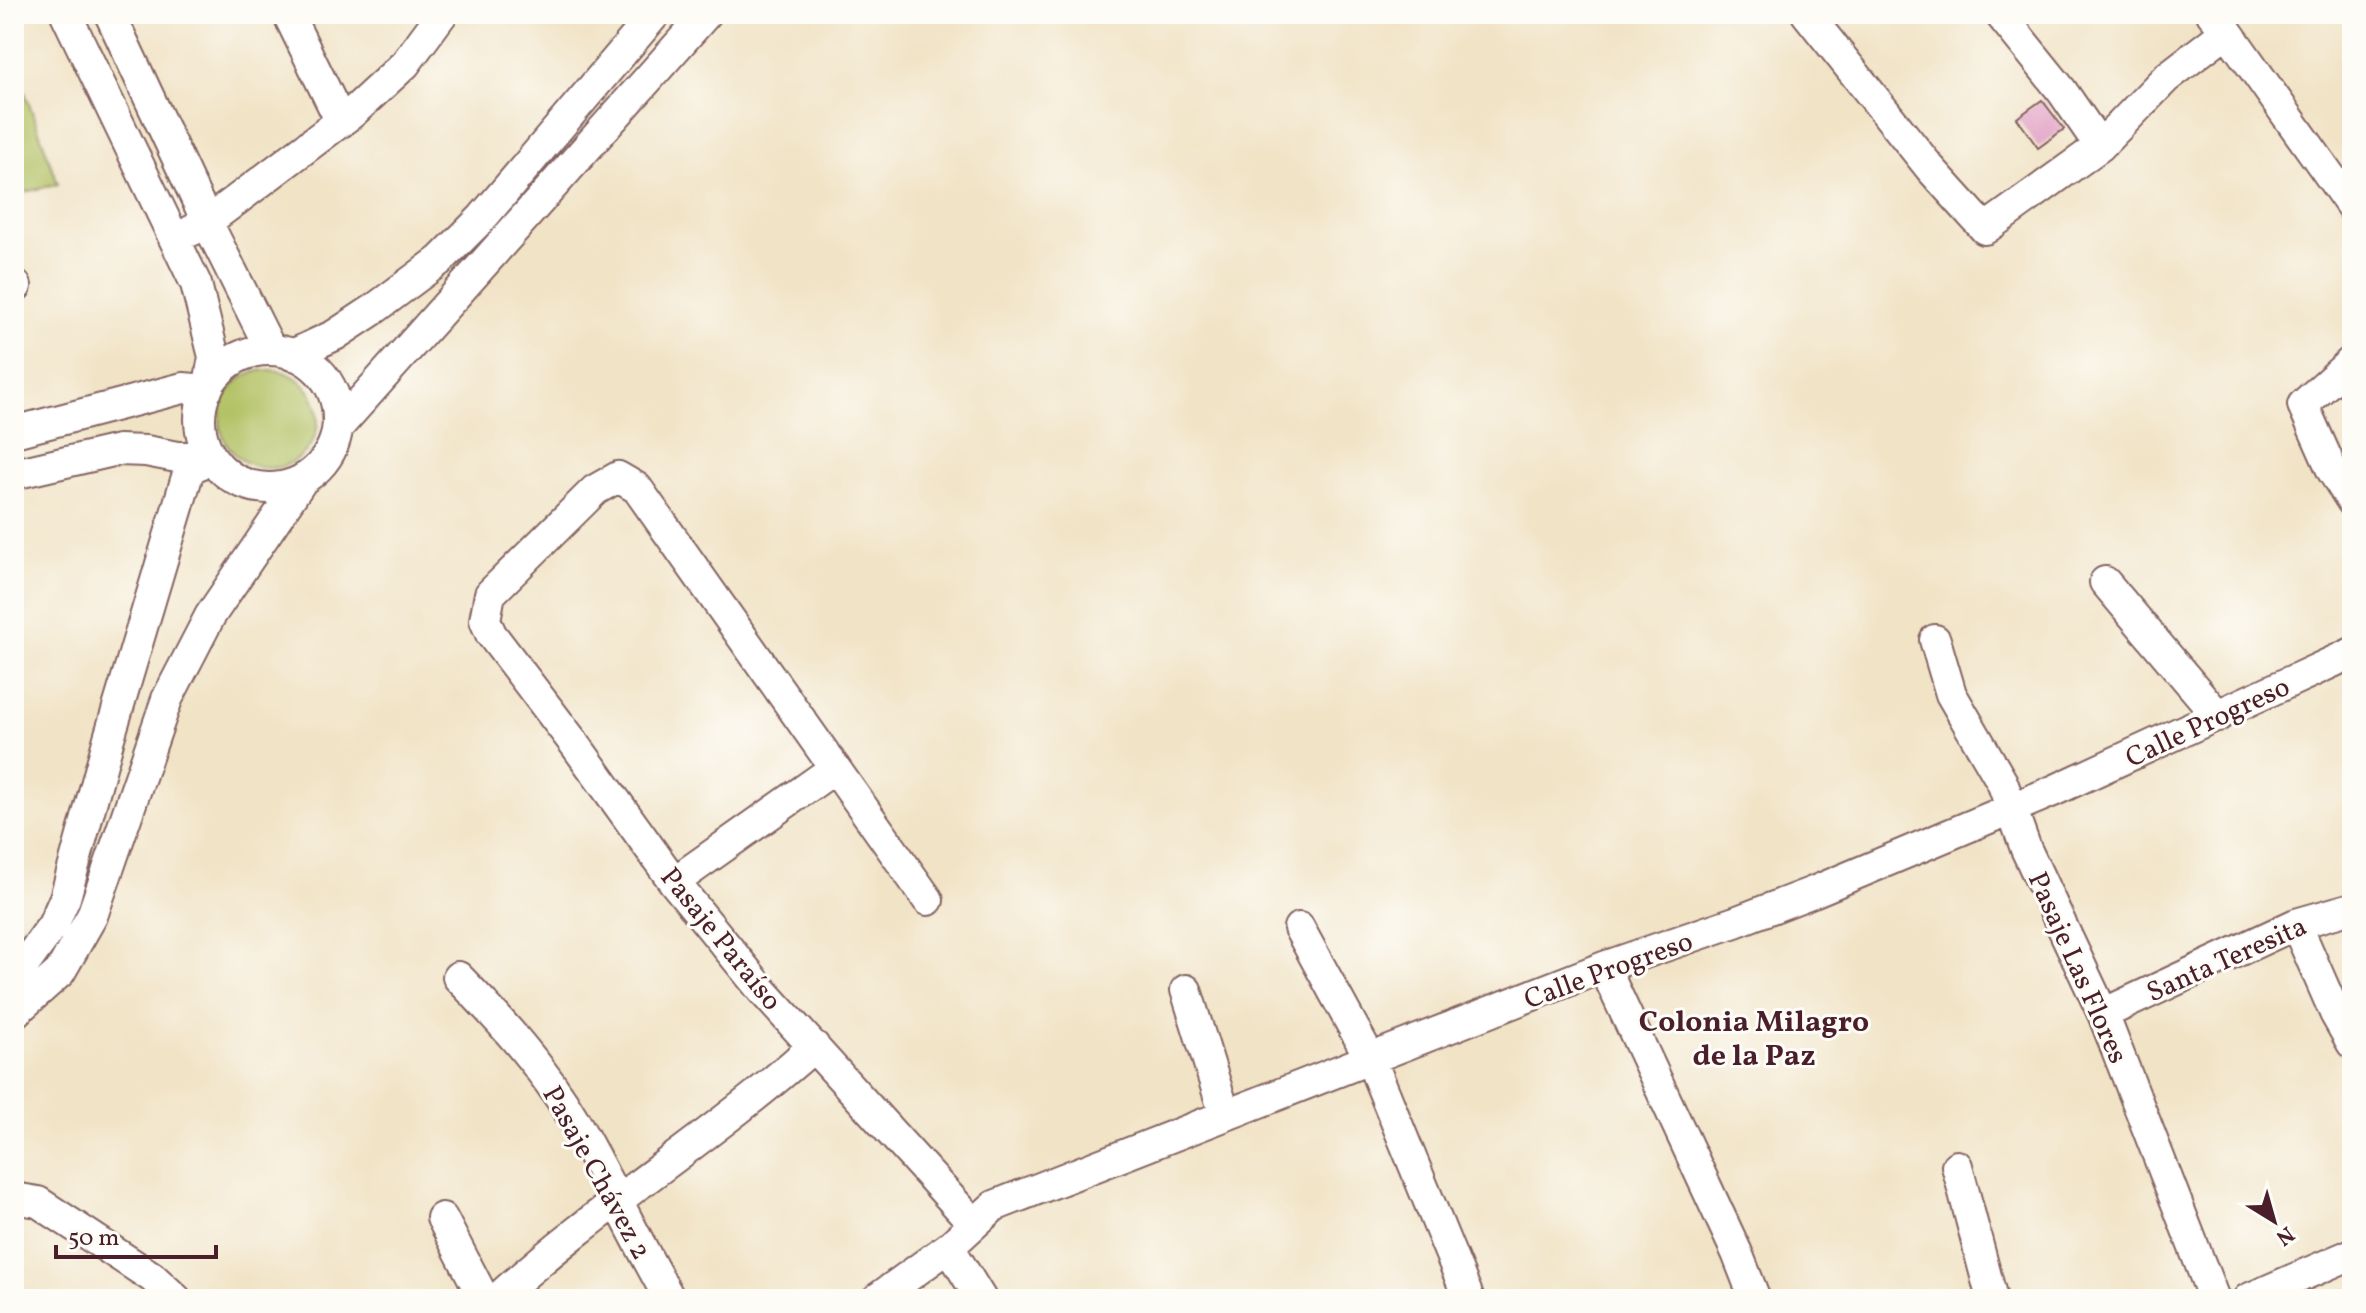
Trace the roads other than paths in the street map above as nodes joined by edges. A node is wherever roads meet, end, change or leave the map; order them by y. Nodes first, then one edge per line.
1 (66, 14) edge
2 (110, 14) edge
3 (288, 14) edge
4 (442, 14) edge
5 (706, 14) edge
6 (1807, 14) edge
7 (2000, 14) edge
8 (644, 18) edge
9 (2219, 22) edge
10 (674, 51) junction
11 (341, 122) junction
12 (2100, 146) junction
13 (2352, 207) edge
14 (207, 222) junction
15 (175, 240) junction
16 (281, 352) junction
17 (2352, 361) edge
18 (208, 387) junction
19 (338, 427) junction
20 (14, 432) edge
21 (210, 457) junction
22 (14, 474) edge
23 (303, 479) junction
24 (2352, 501) edge
25 (2105, 582) dead end
26 (1935, 640) dead end
27 (2352, 653) edge
28 (2218, 716) junction
29 (109, 738) junction
30 (151, 746) junction
31 (835, 768) junction
32 (2012, 809) junction
33 (674, 882) junction
34 (928, 900) dead end
35 (2352, 908) edge
36 (2296, 924) junction
37 (1299, 928) dead end
38 (1604, 967) junction
39 (14, 973) edge
40 (458, 977) dead end
41 (1186, 990) dead end
42 (14, 1013) edge
43 (2103, 1014) junction
44 (2352, 1043) edge
45 (814, 1046) junction
46 (1370, 1058) junction
47 (1225, 1115) junction
48 (1957, 1166) dead end
49 (26, 1200) edge
50 (616, 1200) junction
51 (442, 1218) dead end
52 (974, 1224) junction
53 (949, 1247) junction
54 (2352, 1254) edge
55 (176, 1299) edge
56 (484, 1299) edge
57 (497, 1299) edge
58 (670, 1299) edge
59 (877, 1299) edge
60 (981, 1299) edge
61 (1469, 1299) edge
62 (1755, 1299) edge
63 (1992, 1299) edge
64 (2214, 1299) edge
65 (2248, 1299) edge

1 - 15 street
2 - 14 street
3 - 11 street
4 - 11 street
5 - 10 street
6 - 12 street
7 - 12 street
8 - 10 street
8 - 16 street
9 - 12 street
9 - 13 street
10 - 19 street
11 - 14 street
14 - 15 street
14 - 16 street
15 - 18 street
16 - 18 street
16 - 19 street
17 - 24 street
18 - 20 street
18 - 21 street
19 - 23 street
21 - 22 street
21 - 23 street
21 - 29 street
23 - 30 street
25 - 28 street
26 - 32 street, Pasaje Las Flores
27 - 28 street, Calle Progreso
28 - 32 street, Calle Progreso
29 - 30 street
29 - 39 street
30 - 42 street
31 - 33 street
31 - 33 street, Pasaje Paraíso
31 - 34 street
32 - 38 street, Calle Progreso
32 - 43 street, Pasaje Las Flores
33 - 45 street, Pasaje Paraíso
35 - 36 street, Santa Teresita
36 - 43 street, Santa Teresita
36 - 44 street
37 - 46 street
38 - 46 street, Calle Progreso
38 - 62 street
40 - 50 street, Pasaje Chávez 2
41 - 47 street
43 - 64 street, Pasaje Las Flores
45 - 50 street
45 - 52 street, Pasaje Paraíso
46 - 47 street, Calle Progreso
46 - 61 street
47 - 52 street, Calle Progreso
48 - 63 street
49 - 55 street
50 - 57 street
50 - 58 street, Pasaje Chávez 2
51 - 56 street
52 - 53 street, Calle Progreso
53 - 59 street, Calle Progreso
53 - 60 street
54 - 65 street

